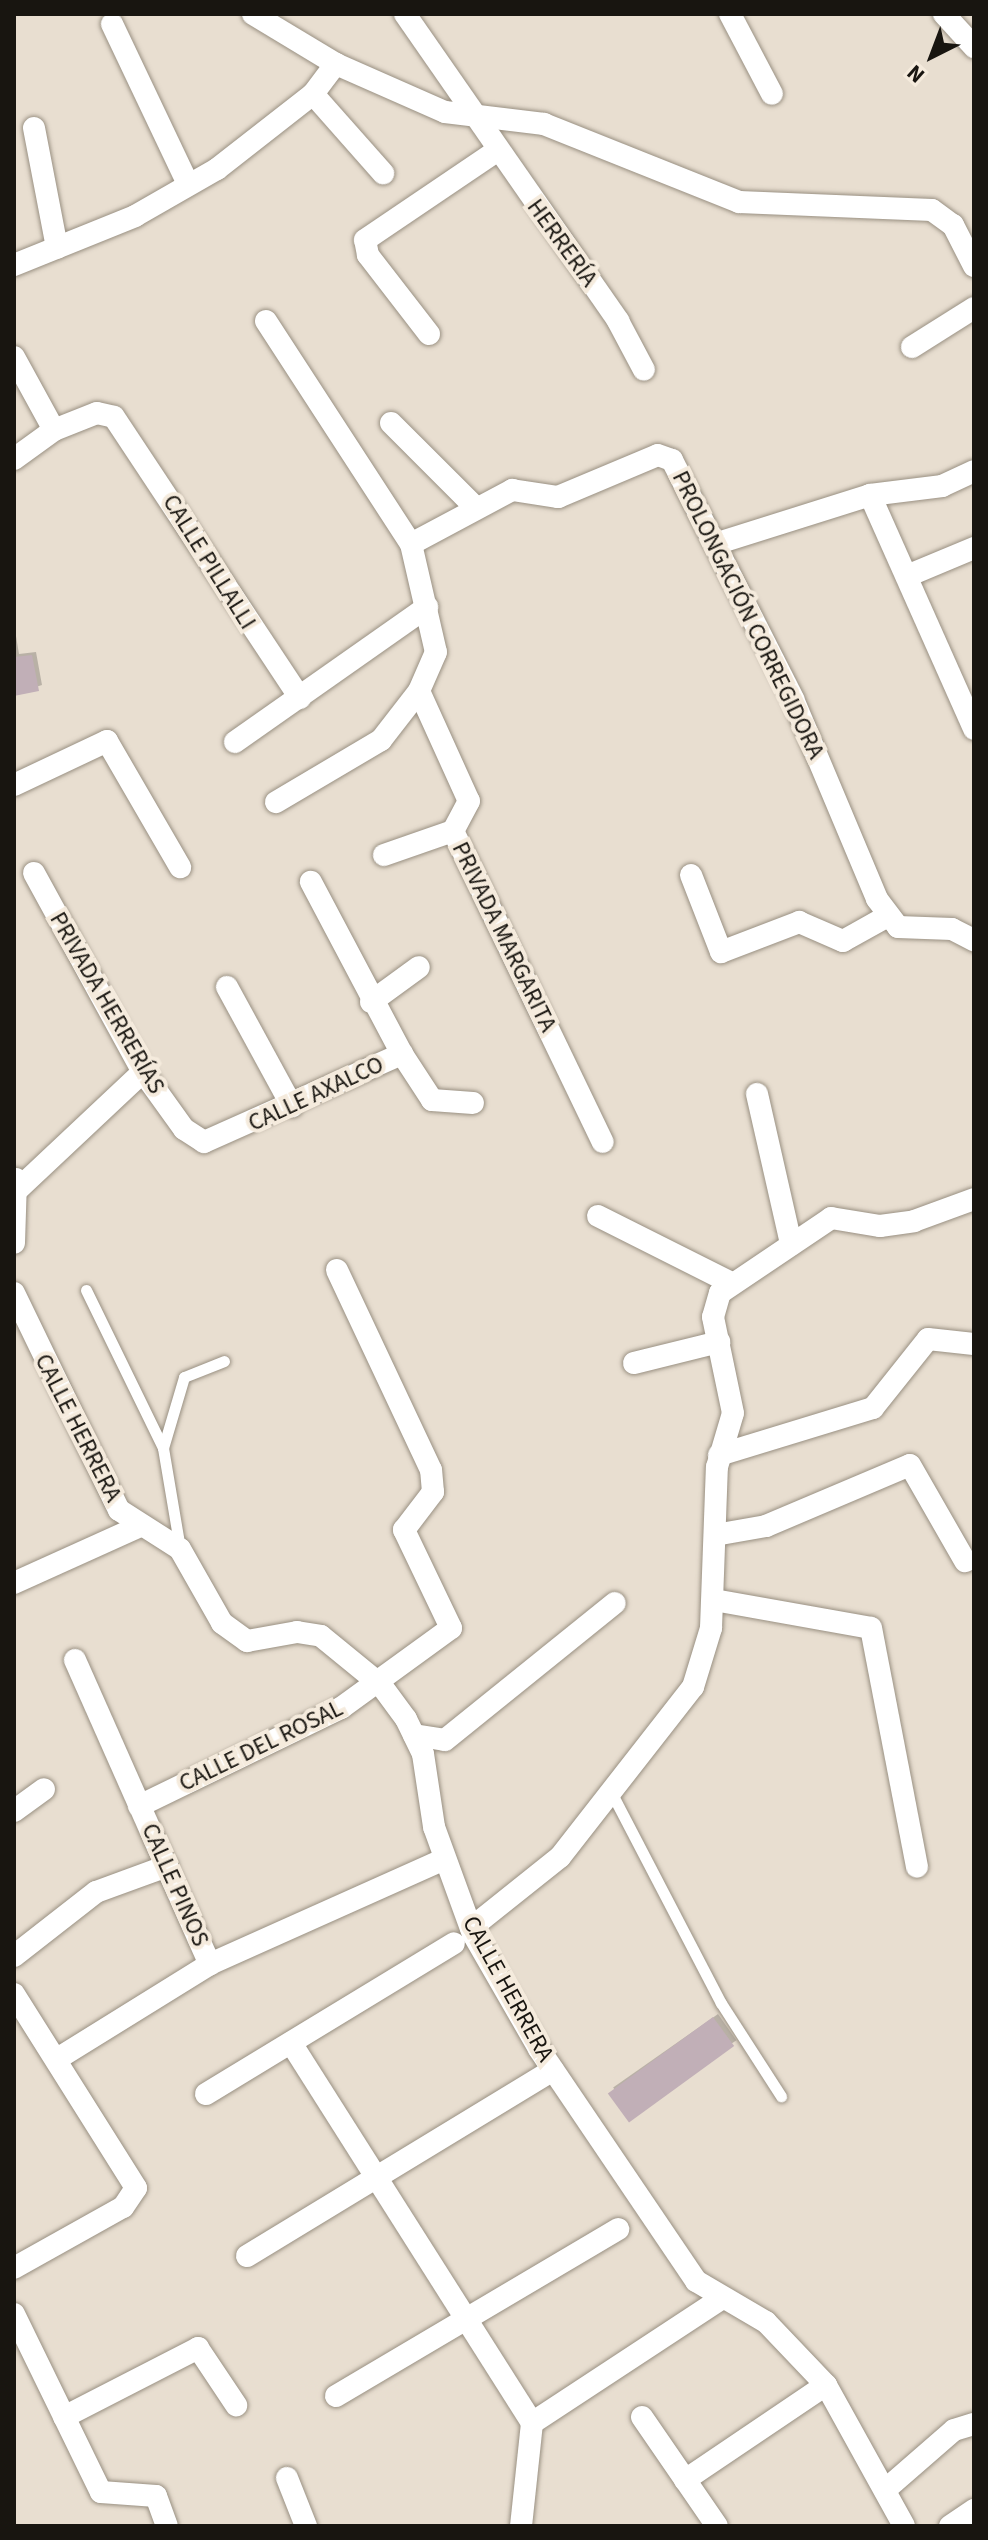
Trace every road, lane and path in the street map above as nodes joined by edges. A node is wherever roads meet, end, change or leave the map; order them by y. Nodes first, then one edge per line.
1 (253, 14) edge
2 (405, 14) edge
3 (730, 14) edge
4 (944, 14) edge
5 (112, 24) dead end
6 (974, 47) edge
7 (336, 64) junction
8 (313, 94) junction
9 (772, 94) dead end
10 (475, 120) junction
11 (34, 128) dead end
12 (495, 152) junction
13 (383, 173) dead end
14 (188, 184) junction
15 (57, 248) junction
16 (15, 262) edge
17 (974, 266) edge
18 (974, 308) edge
19 (266, 321) dead end
20 (429, 334) dead end
21 (912, 347) dead end
22 (14, 357) edge
23 (644, 370) dead end
24 (391, 423) dead end
25 (54, 430) junction
26 (14, 459) edge
27 (974, 471) edge
28 (870, 495) junction
29 (475, 507) junction
30 (718, 543) junction
31 (411, 544) junction
32 (974, 548) edge
33 (907, 576) junction
34 (427, 607) junction
35 (419, 691) junction
36 (300, 698) junction
37 (974, 729) edge
38 (235, 742) dead end
39 (14, 785) edge
40 (276, 802) dead end
41 (453, 831) junction
42 (384, 855) dead end
43 (180, 867) dead end
44 (34, 873) dead end
45 (691, 875) dead end
46 (311, 882) dead end
47 (888, 916) junction
48 (974, 940) edge
49 (419, 967) dead end
50 (227, 987) dead end
51 (371, 1002) junction
52 (402, 1054) junction
53 (143, 1072) junction
54 (757, 1094) dead end
55 (473, 1103) dead end
56 (292, 1106) junction
57 (184, 1129) joint
58 (603, 1142) dead end
59 (16, 1185) edge
60 (974, 1199) edge
61 (598, 1216) dead end
62 (14, 1243) edge
63 (791, 1244) junction
64 (337, 1270) dead end
65 (731, 1283) junction
66 (86, 1290) dead end
67 (15, 1307) edge
68 (719, 1342) junction
69 (974, 1344) edge
70 (224, 1361) dead end
71 (634, 1363) dead end
72 (163, 1448) junction
73 (719, 1455) junction
74 (138, 1527) junction
75 (715, 1535) junction
76 (180, 1549) junction
77 (965, 1561) dead end
78 (14, 1583) edge
79 (714, 1600) junction
80 (615, 1603) dead end
81 (75, 1660) dead end
82 (381, 1685) junction
83 (414, 1735) junction
84 (44, 1789) dead end
85 (609, 1789) junction
86 (139, 1806) junction
87 (14, 1811) edge
88 (445, 1859) junction
89 (167, 1866) junction
90 (917, 1867) dead end
91 (462, 1936) junction
92 (14, 1956) edge
93 (210, 1964) junction
94 (14, 1994) edge
95 (291, 2043) junction
96 (57, 2059) junction
97 (553, 2070) junction
98 (206, 2094) dead end
99 (781, 2096) dead end
100 (373, 2179) junction
101 (618, 2229) dead end
102 (247, 2256) dead end
103 (14, 2268) edge
104 (719, 2300) junction
105 (14, 2314) edge
106 (463, 2322) junction
107 (826, 2385) junction
108 (336, 2396) dead end
109 (236, 2405) dead end
110 (64, 2417) junction
111 (642, 2417) dead end
112 (532, 2423) junction
113 (974, 2424) edge
114 (287, 2478) dead end
115 (685, 2480) junction
116 (885, 2490) junction
117 (974, 2510) edge
118 (167, 2526) edge
119 (306, 2526) edge
120 (521, 2526) edge
121 (717, 2526) edge
122 (904, 2526) edge
123 (950, 2526) edge

1 - 7 street
2 - 10 street, HERRERÍA
3 - 9 street
4 - 6 street
5 - 14 street
7 - 8 street
7 - 10 street
8 - 13 street
8 - 14 street
10 - 12 street, HERRERÍA
10 - 17 street
11 - 15 street
12 - 20 street
12 - 23 street, HERRERÍA
14 - 15 street
15 - 16 street
18 - 21 street
19 - 31 street
22 - 25 street
24 - 29 street
25 - 26 street
25 - 36 street, CALLE PILLALLI
27 - 28 street
28 - 30 street
28 - 33 street
29 - 30 street, PROLONGACIÓN CORREGIDORA
29 - 31 street, PROLONGACIÓN CORREGIDORA
30 - 47 street, PROLONGACIÓN CORREGIDORA
31 - 34 street
32 - 33 street
33 - 37 street
34 - 35 street
34 - 36 street
35 - 40 street
35 - 41 street, PRIVADA MARGARITA
36 - 38 street
39 - 43 street
41 - 42 street
41 - 58 street, PRIVADA MARGARITA
44 - 53 street, PRIVADA HERRERÍAS
45 - 47 street
46 - 51 street, CALLE AXALCO
47 - 48 street
49 - 51 street
50 - 56 street
51 - 52 street, CALLE AXALCO
52 - 55 street
52 - 56 street, CALLE AXALCO
53 - 57 street, PRIVADA HERRERÍAS
53 - 59 street
54 - 63 street
56 - 57 street, CALLE AXALCO
59 - 62 street
60 - 63 street
61 - 65 street
63 - 65 street
64 - 82 street, CALLE DEL ROSAL
65 - 68 street
66 - 72 lane
67 - 74 street, CALLE HERRERA
68 - 71 street
68 - 73 street
69 - 73 street
70 - 72 lane
72 - 76 lane
73 - 75 street
74 - 76 street, CALLE HERRERA
74 - 78 street
75 - 77 street
75 - 79 street
76 - 82 street, CALLE HERRERA
79 - 85 street
79 - 90 street
80 - 83 street
81 - 86 street, CALLE PINOS
82 - 83 street, CALLE HERRERA
82 - 86 street, CALLE DEL ROSAL
83 - 88 street, CALLE HERRERA
84 - 87 street
85 - 91 street
85 - 99 lane
86 - 89 street, CALLE PINOS
88 - 91 street, CALLE HERRERA
88 - 93 street
89 - 92 street
89 - 93 street, CALLE PINOS
91 - 95 street
91 - 97 street, CALLE HERRERA
93 - 96 street
94 - 96 street
95 - 98 street
95 - 100 street
96 - 103 street
97 - 100 street
97 - 104 street, CALLE HERRERA
100 - 102 street
100 - 106 street
101 - 106 street
104 - 107 street, CALLE HERRERA
104 - 112 street
105 - 110 street
106 - 108 street
106 - 112 street
107 - 115 street
107 - 116 street, CALLE HERRERA
109 - 110 street
110 - 118 street
111 - 115 street
112 - 120 street
113 - 116 street
114 - 119 street
115 - 121 street
116 - 122 street, CALLE HERRERA
117 - 123 street

